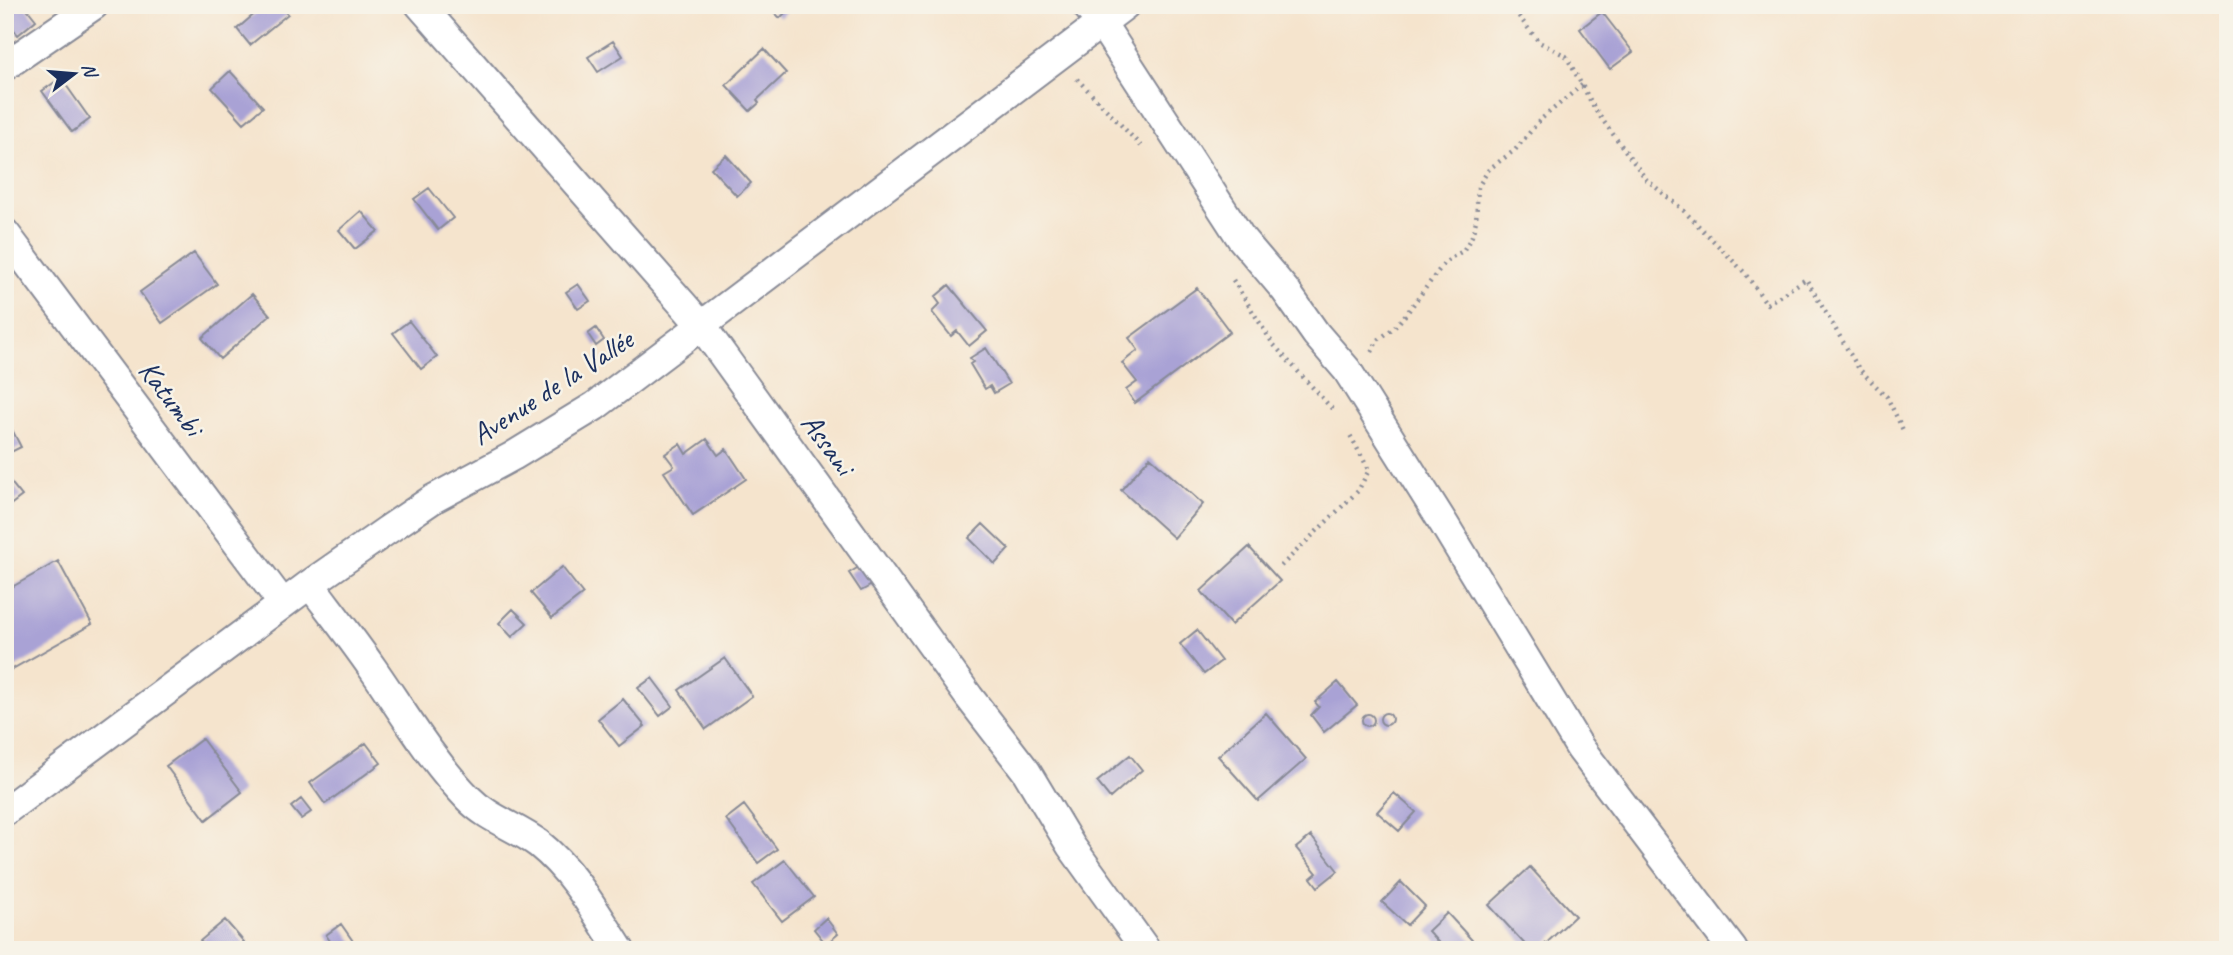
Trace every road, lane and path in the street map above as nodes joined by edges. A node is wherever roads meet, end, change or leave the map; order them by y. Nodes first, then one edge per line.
1 (94, 5) edge
2 (420, 5) edge
3 (1125, 5) edge
4 (1510, 5) edge
5 (1094, 14) edge
6 (5, 66) edge
7 (1582, 85) junction
8 (5, 233) edge
9 (1231, 276) dead end
10 (701, 324) junction
11 (1347, 370) junction
12 (1339, 416) dead end
13 (1348, 427) dead end
14 (1904, 432) dead end
15 (1281, 566) dead end
16 (310, 584) junction
17 (283, 604) junction
18 (5, 811) edge
19 (620, 950) edge
20 (1146, 950) edge
21 (1733, 950) edge

1 - 6 street
2 - 10 street, Assani
3 - 5 street, Avenue de la Vallée
4 - 7 path
5 - 10 street, Avenue de la Vallée
5 - 11 street
7 - 11 path
7 - 14 path
8 - 17 street, Katumbi
9 - 12 path
10 - 16 street, Avenue de la Vallée
10 - 20 street, Assani
11 - 21 street
13 - 15 path
16 - 17 street, Avenue de la Vallée
16 - 19 street
17 - 18 street, Avenue de la Vallée

